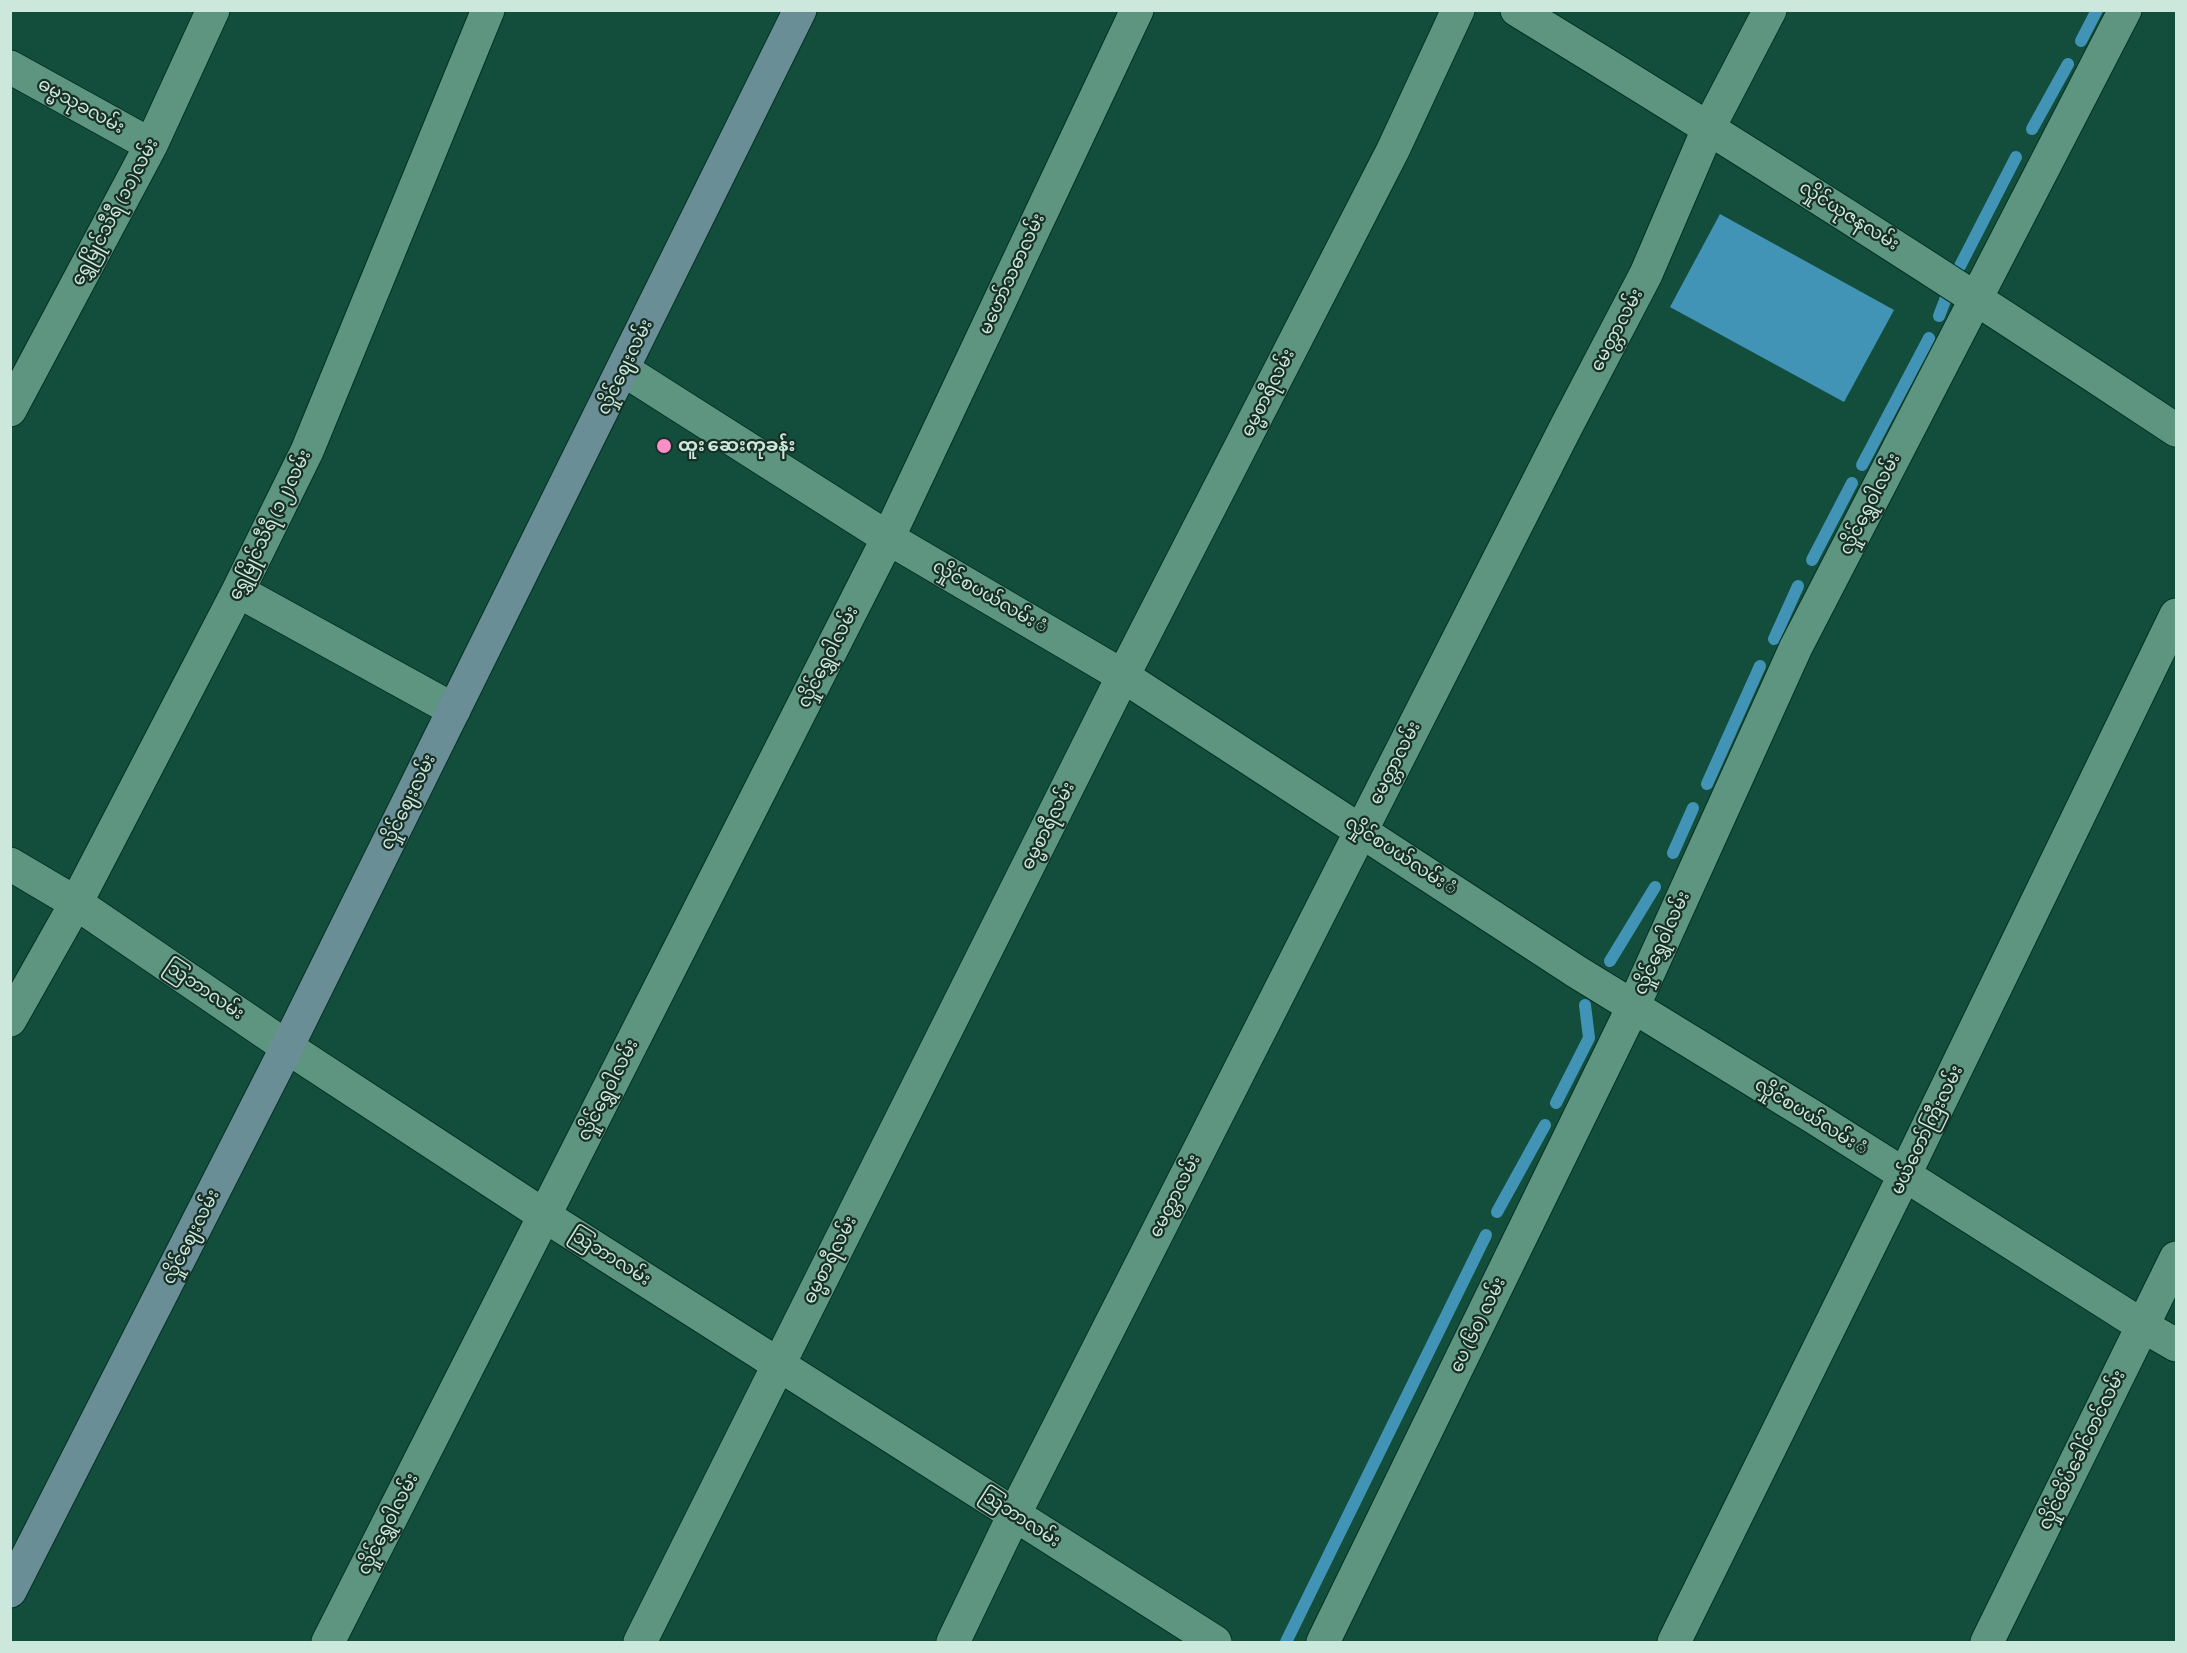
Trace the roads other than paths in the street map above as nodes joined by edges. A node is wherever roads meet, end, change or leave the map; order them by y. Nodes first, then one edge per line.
1 (213, 10) edge
2 (488, 10) edge
3 (800, 10) edge
4 (1137, 10) edge
5 (1458, 10) edge
6 (1517, 10) edge
7 (1770, 10) edge
8 (2125, 10) edge
9 (10, 67) edge
10 (1709, 127) junction
11 (151, 145) junction
12 (1977, 298) junction
13 (624, 370) junction
14 (10, 410) edge
15 (2176, 430) edge
16 (888, 538) junction
17 (238, 591) junction
18 (2176, 615) edge
19 (1123, 676) junction
20 (454, 710) junction
21 (1361, 830) junction
22 (10, 864) edge
23 (76, 903) junction
24 (1634, 1007) junction
25 (10, 1020) edge
26 (287, 1047) junction
27 (1904, 1176) junction
28 (544, 1216) junction
29 (2176, 1258) edge
30 (2143, 1326) junction
31 (2176, 1345) edge
32 (778, 1364) junction
33 (1014, 1515) junction
34 (14, 1574) edge
35 (328, 1642) edge
36 (640, 1642) edge
37 (953, 1642) edge
38 (1215, 1642) edge
39 (1323, 1642) edge
40 (1674, 1642) edge
41 (1988, 1642) edge

1 - 11 street, ရွှေမြိုင်သီရီ (၁၁)လမ်း
2 - 17 street, ရွှေမြိုင်သီရီ (၁၂)လမ်း
3 - 13 street, လှိုင်ဈေးလမ်း
4 - 16 street, မဟော်သဓာလမ်း
5 - 19 street, ဓမ္မစာရီလမ်း
6 - 10 street, လှိုင်ယုဇနလမ်း
7 - 10 street, မေတ္တာလမ်း
8 - 12 street, လှိုင်ရွှေဝါလမ်း
9 - 11 street, ဓမ္မသုခလမ်း
10 - 12 street, လှိုင်ယုဇနလမ်း
10 - 21 street, မေတ္တာလမ်း
11 - 14 street, ရွှေမြိုင်သီရီ (၁၁)လမ်း
12 - 15 street, လှိုင်ယုဇနလမ်း
12 - 24 street, လှိုင်ရွှေဝါလမ်း
13 - 16 street, လှိုင်စပယ်လမ်း ံ
13 - 20 street, လှိုင်ဈေးလမ်း
16 - 19 street, လှိုင်စပယ်လမ်း ံ
16 - 28 street, လှိုင်ရွှေဝါလမ်း
17 - 20 street
17 - 23 street, ရွှေမြိုင်သီရီ (၁၂)လမ်း
18 - 27 street, မယ်တော်ကြီးလမ်း
19 - 21 street, လှိုင်စပယ်လမ်း ံ
19 - 32 street, ဓမ္မစာရီလမ်း
20 - 26 street, လှိုင်ဈေးလမ်း
21 - 24 street, လှိုင်စပယ်လမ်း ံ
21 - 33 street, မေတ္တာလမ်း
22 - 23 street, သြဘာလမ်း
23 - 25 street, ရွှေမြိုင်သီရီ (၁၂)လမ်း
23 - 26 street, သြဘာလမ်း
24 - 27 street, လှိုင်စပယ်လမ်း ံ
24 - 39 street, ပေ (၆၀) လမ်း
26 - 28 street, သြဘာလမ်း
26 - 34 street, လှိုင်ဈေးလမ်း
27 - 30 street, လှိုင်စပယ်လမ်း ံ
27 - 40 street, မယ်တော်ကြီးလမ်း
28 - 32 street, သြဘာလမ်း
28 - 35 street, လှိုင်ရွှေဝါလမ်း
29 - 30 street, လှိုင်ထိပ်ခေါင်တင်လမ်း
30 - 31 street, လှိုင်စပယ်လမ်း ံ
30 - 41 street, လှိုင်ထိပ်ခေါင်တင်လမ်း
32 - 33 street, သြဘာလမ်း
32 - 36 street, ဓမ္မစာရီလမ်း
33 - 37 street, မေတ္တာလမ်း
33 - 38 street, သြဘာလမ်း

